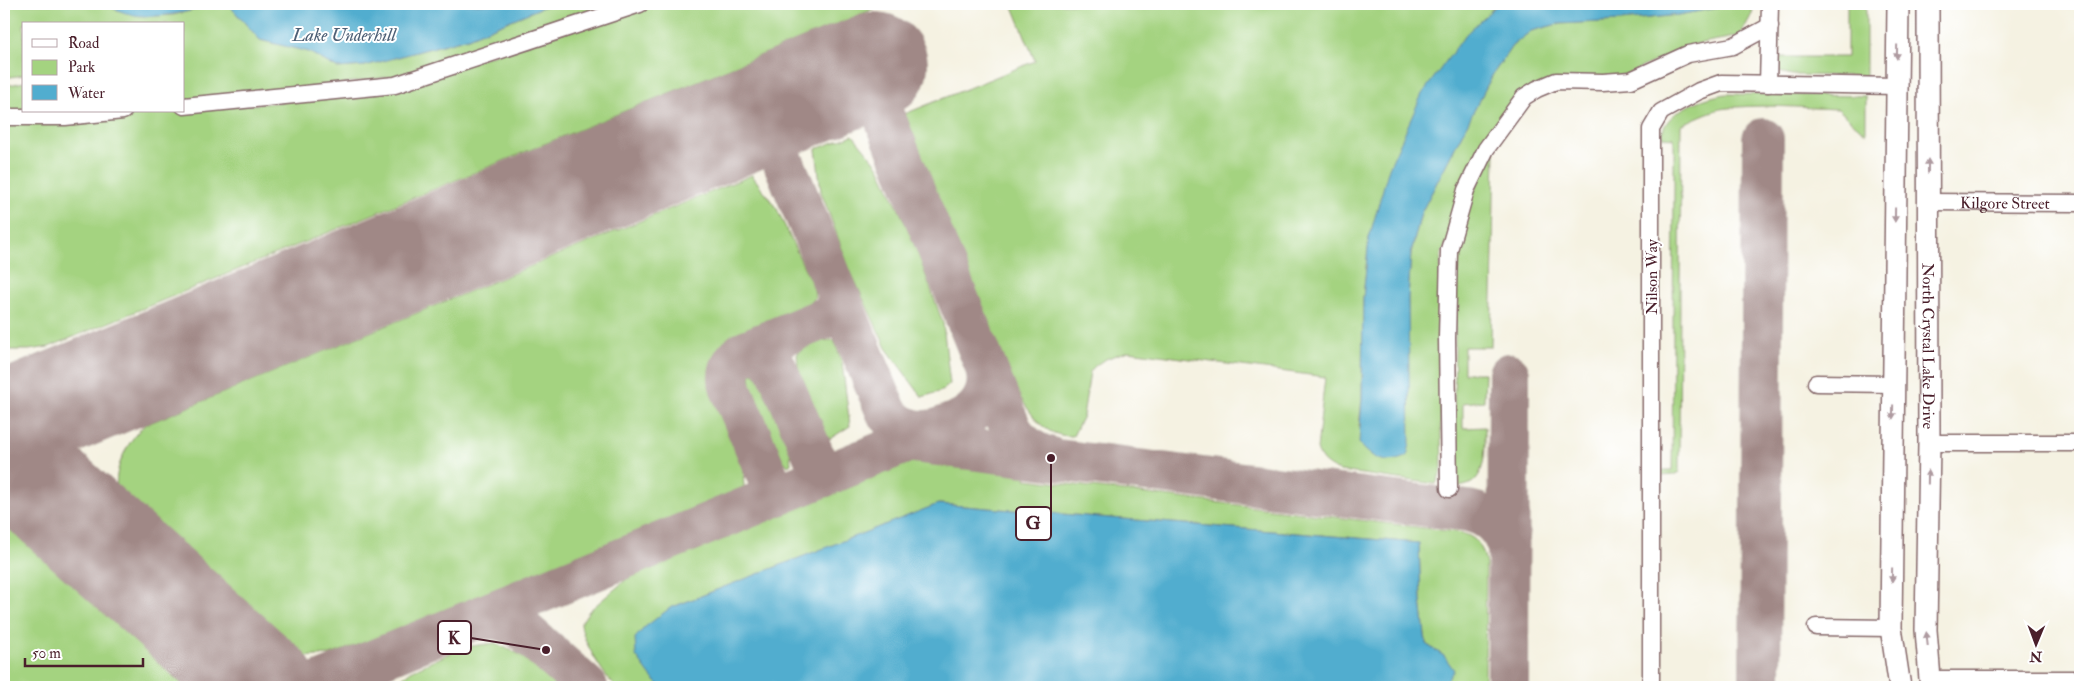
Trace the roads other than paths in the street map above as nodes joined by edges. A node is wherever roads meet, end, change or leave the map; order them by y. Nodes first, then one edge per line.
1 (640, 4) edge
2 (1770, 4) edge
3 (1898, 4) edge
4 (1928, 4) edge
5 (1770, 26) junction
6 (1768, 84) junction
7 (1897, 86) junction
8 (185, 106) edge
9 (113, 112) edge
10 (4, 118) edge
11 (1928, 202) junction
12 (2080, 203) edge
13 (1816, 383) dead end
14 (1894, 384) junction
15 (1929, 443) junction
16 (2080, 443) edge
17 (1449, 489) dead end
18 (1816, 627) dead end
19 (1891, 628) junction
20 (2080, 679) edge
21 (1932, 683) edge
22 (1651, 687) edge
23 (1900, 687) edge

1 - 8 street
2 - 5 street
3 -> 7 main road, North Crystal Lake Drive
11 -> 4 main road, North Crystal Lake Drive
5 - 6 street
5 - 17 street
6 - 7 street, Nilson Way
6 - 22 street, Nilson Way
7 -> 14 main road, North Crystal Lake Drive
9 - 10 street
11 - 12 street, Kilgore Street
11 - 15 main road, North Crystal Lake Drive
13 - 14 street
14 -> 19 main road, North Crystal Lake Drive
15 - 16 street
21 -> 15 main road, North Crystal Lake Drive
18 - 19 street
19 - 23 main road, North Crystal Lake Drive
20 - 21 street

